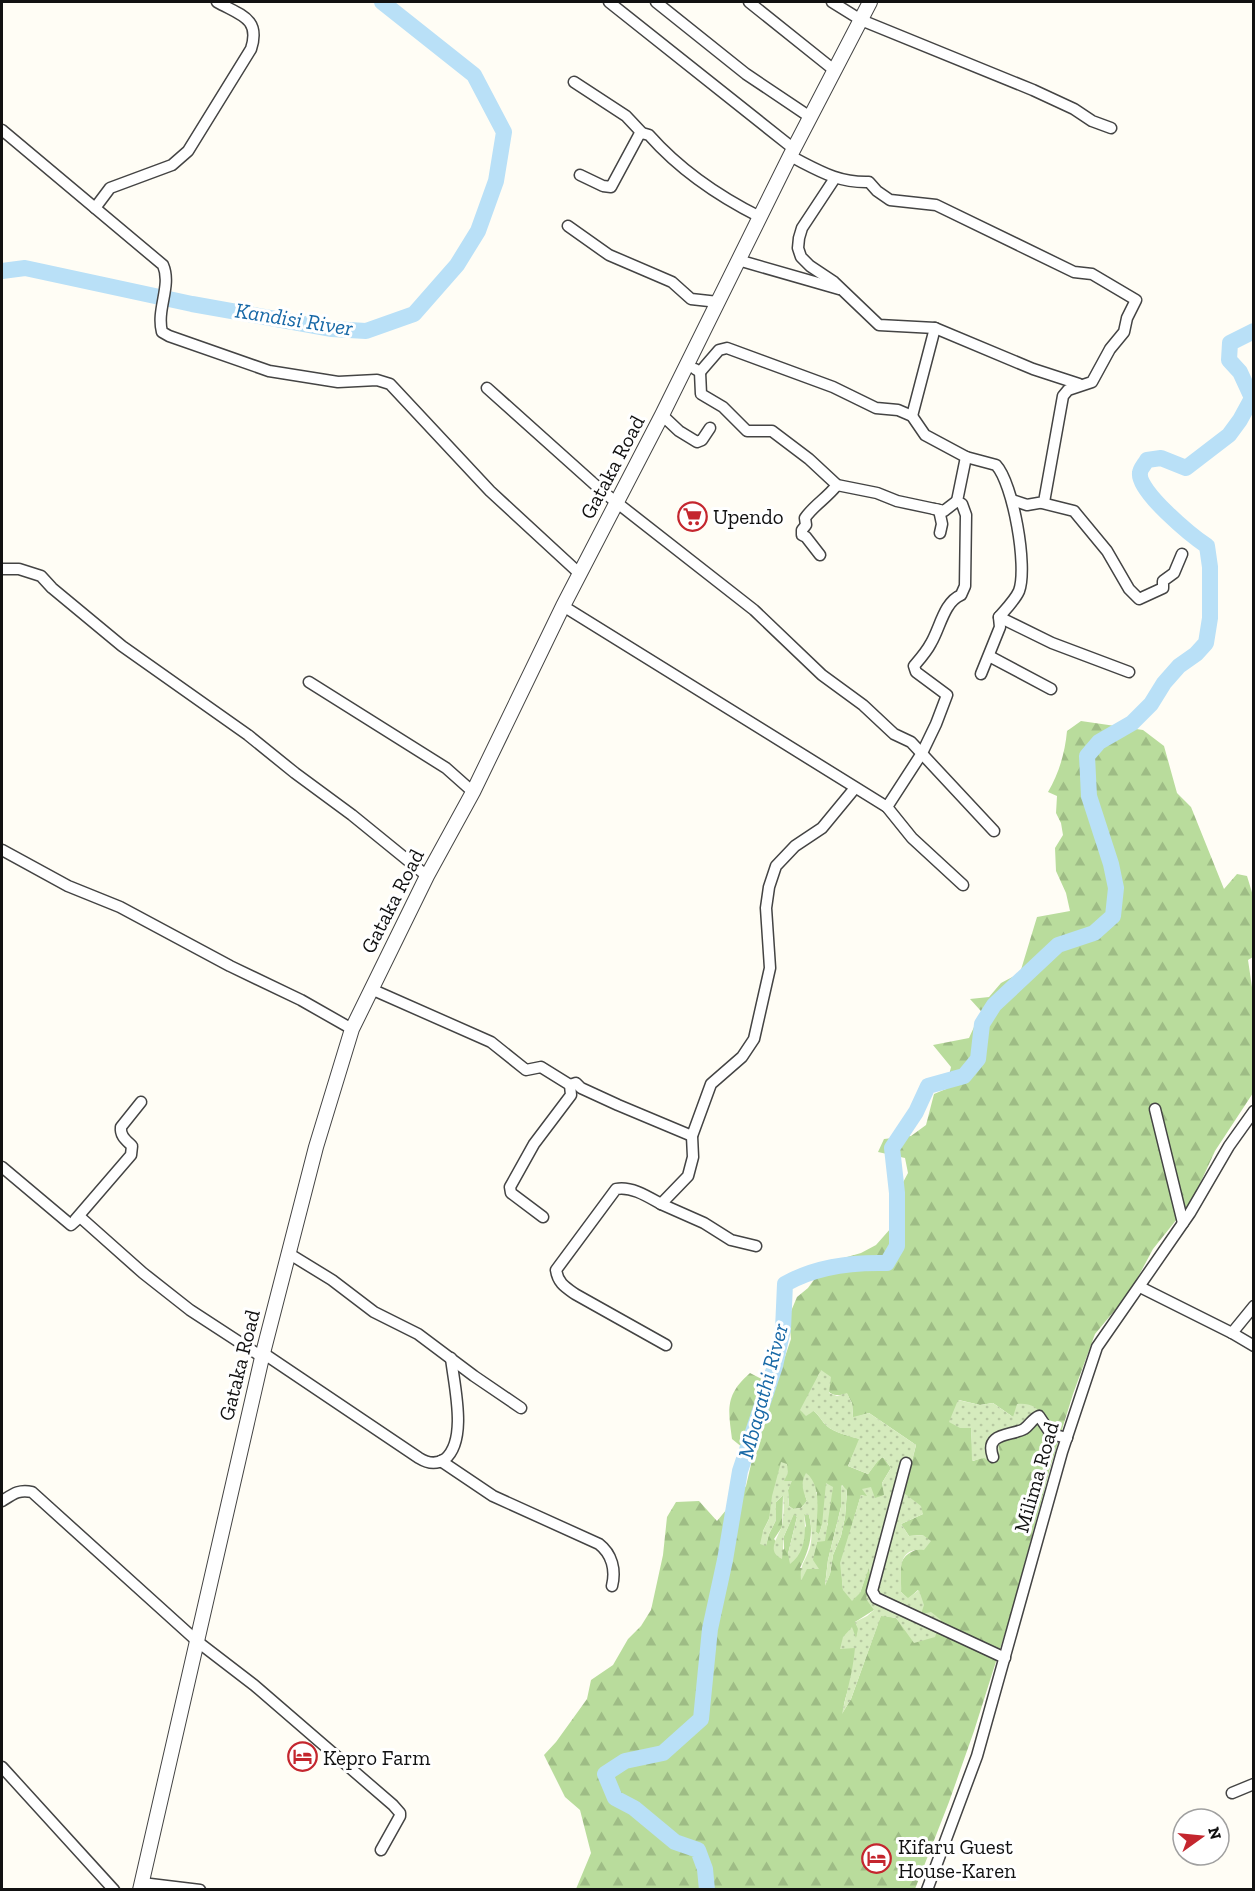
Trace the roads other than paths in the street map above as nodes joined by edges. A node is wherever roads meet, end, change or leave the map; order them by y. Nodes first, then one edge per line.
1 (217, 2) edge
2 (609, 2) edge
3 (656, 2) edge
4 (749, 2) edge
5 (832, 2) edge
6 (870, 2) edge
7 (861, 20) junction
8 (834, 70) junction
9 (574, 82) dead end
10 (810, 117) junction
11 (1111, 128) dead end
12 (2, 130) edge
13 (642, 133) junction
14 (792, 152) junction
15 (580, 175) dead end
16 (835, 178) junction
17 (95, 208) junction
18 (760, 217) junction
19 (568, 226) dead end
20 (738, 260) junction
21 (843, 290) junction
22 (718, 302) junction
23 (935, 328) junction
24 (687, 365) junction
25 (700, 372) junction
26 (1079, 384) junction
27 (487, 388) dead end
28 (662, 415) junction
29 (912, 416) junction
30 (710, 428) dead end
31 (966, 457) junction
32 (837, 485) junction
33 (1012, 500) junction
34 (617, 501) junction
35 (957, 501) junction
36 (1042, 503) junction
37 (919, 506) junction
38 (940, 533) dead end
39 (1182, 554) dead end
40 (820, 555) dead end
41 (2, 568) edge
42 (580, 574) junction
43 (563, 606) junction
44 (999, 617) junction
45 (989, 656) junction
46 (1129, 672) dead end
47 (981, 674) dead end
48 (309, 682) dead end
49 (1051, 689) dead end
50 (922, 753) junction
51 (855, 788) junction
52 (473, 792) junction
53 (887, 807) junction
54 (994, 831) dead end
55 (2, 850) edge
56 (427, 876) junction
57 (963, 885) dead end
58 (371, 989) junction
59 (352, 1029) junction
60 (570, 1085) junction
61 (141, 1102) dead end
62 (1155, 1109) dead end
63 (1254, 1111) edge
64 (692, 1136) junction
65 (2, 1167) edge
66 (661, 1204) junction
67 (543, 1217) dead end
68 (1183, 1223) junction
69 (71, 1225) junction
70 (756, 1246) dead end
71 (288, 1253) junction
72 (1140, 1287) junction
73 (1254, 1306) edge
74 (1232, 1333) junction
75 (666, 1345) dead end
76 (1254, 1346) edge
77 (262, 1355) junction
78 (451, 1358) junction
79 (521, 1408) dead end
80 (1067, 1438) junction
81 (993, 1457) dead end
82 (441, 1461) junction
83 (906, 1463) dead end
84 (2, 1501) edge
85 (612, 1586) dead end
86 (198, 1642) junction
87 (1005, 1658) junction
88 (2, 1767) edge
89 (1254, 1784) edge
90 (1232, 1793) dead end
91 (381, 1850) dead end
92 (141, 1886) edge
93 (928, 1887) edge
94 (114, 1890) edge
95 (200, 1890) edge
96 (941, 1890) edge

1 - 17 street
2 - 14 street
3 - 10 street
4 - 8 street
5 - 7 street
6 - 7 street, Gataka Road
7 - 8 street, Gataka Road
7 - 11 street
8 - 10 street, Gataka Road
9 - 13 street
10 - 14 street, Gataka Road
12 - 17 street
13 - 15 street
13 - 18 street
14 - 16 street
14 - 18 street, Gataka Road
16 - 21 street
16 - 26 street
17 - 42 street
18 - 20 street, Gataka Road
19 - 22 street
20 - 21 street
20 - 22 street, Gataka Road
21 - 23 street
22 - 24 street, Gataka Road
23 - 26 street
23 - 29 street
24 - 25 street
24 - 28 street, Gataka Road
25 - 29 street
25 - 32 street
26 - 36 street
27 - 34 street
28 - 30 street
28 - 34 street, Gataka Road
29 - 31 street
31 - 33 street
31 - 35 street
32 - 37 street
32 - 40 street
33 - 36 street
33 - 44 street
34 - 42 street, Gataka Road
34 - 50 street
35 - 37 street
35 - 50 street
36 - 39 street
37 - 38 street
41 - 56 street
42 - 43 street, Gataka Road
43 - 51 street
43 - 52 street, Gataka Road
44 - 45 street
44 - 46 street
45 - 47 street
45 - 49 street
48 - 52 street
50 - 53 street
50 - 54 street
51 - 53 street
51 - 64 street
52 - 56 street, Gataka Road
53 - 57 street
55 - 59 street
56 - 58 street, Gataka Road
58 - 59 street, Gataka Road
58 - 60 street
59 - 71 street, Gataka Road
60 - 64 street
60 - 67 street
61 - 69 street
62 - 68 street
63 - 68 street, Milima Road
64 - 66 street
65 - 69 street
66 - 70 street
66 - 75 street
68 - 72 street, Milima Road
69 - 77 street
71 - 77 street, Gataka Road
71 - 78 street
72 - 74 street
72 - 80 street, Milima Road
73 - 74 street
74 - 76 street
77 - 82 street
77 - 86 street, Gataka Road
78 - 79 street
78 - 82 street
80 - 81 street
80 - 87 street, Milima Road
82 - 85 street
83 - 87 street
84 - 86 street
86 - 91 street
86 - 92 street, Gataka Road
87 - 93 street, Milima Road
88 - 94 street
89 - 90 street
92 - 95 street
93 - 96 street

